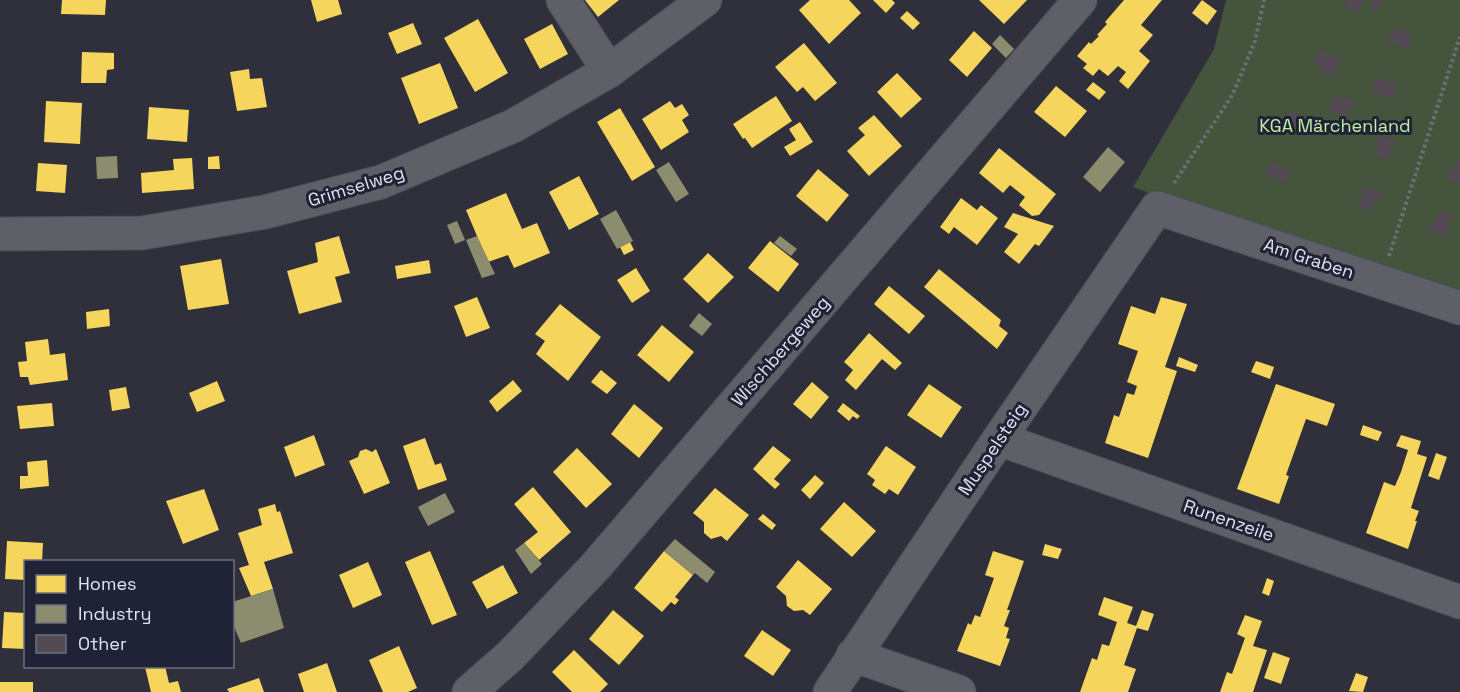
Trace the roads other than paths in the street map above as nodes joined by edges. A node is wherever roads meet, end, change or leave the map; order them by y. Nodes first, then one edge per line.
1 (562, 0) edge
2 (705, 0) edge
3 (1076, 2) edge
4 (609, 71) junction
5 (1166, 196) joint
6 (0, 234) edge
7 (1460, 308) edge
8 (999, 439) junction
9 (1460, 602) edge
10 (853, 655) junction
11 (469, 692) edge
12 (830, 692) edge
13 (959, 692) edge

1 - 4 street
2 - 4 street, Grimselweg
3 - 11 street, Wischbergeweg
4 - 6 street, Grimselweg
5 - 7 street, Am Graben
5 - 8 street, Muspelsteig
8 - 9 street, Runenzeile
8 - 10 street, Muspelsteig
10 - 12 street, Muspelsteig
10 - 13 street

